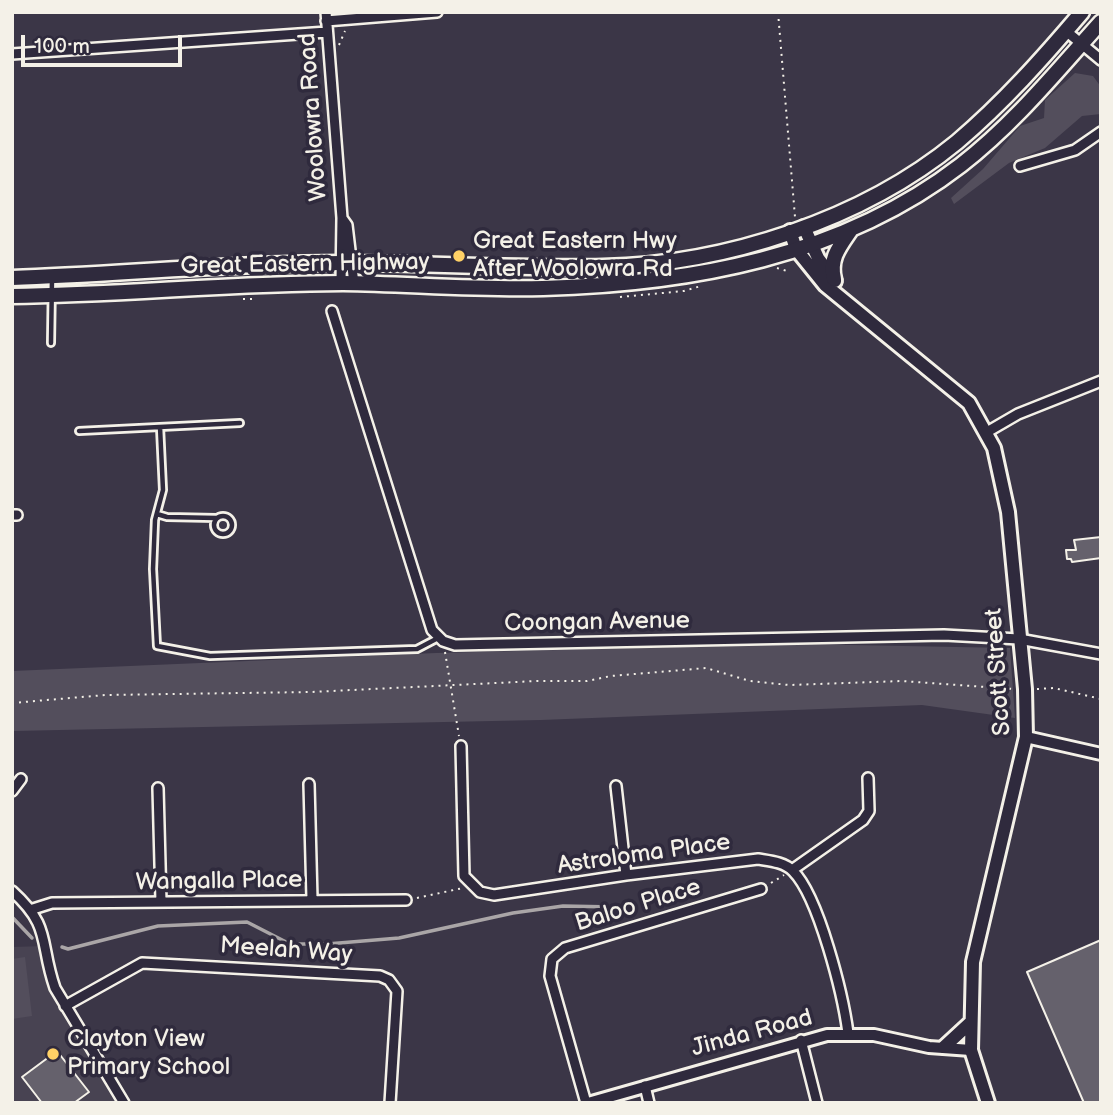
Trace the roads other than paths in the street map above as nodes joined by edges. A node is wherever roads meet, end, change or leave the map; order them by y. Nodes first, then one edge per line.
1 (437, 12) edge
2 (1082, 12) edge
3 (326, 17) edge
4 (1101, 22) edge
5 (1066, 31) junction
6 (327, 32) junction
7 (1081, 44) junction
8 (12, 54) edge
9 (1101, 60) edge
10 (1101, 132) edge
11 (1020, 166) dead end
12 (798, 226) junction
13 (851, 230) junction
14 (804, 247) junction
15 (346, 263) junction
16 (52, 277) junction
17 (12, 278) edge
18 (834, 279) junction
19 (347, 284) junction
20 (12, 296) edge
21 (52, 296) junction
22 (842, 297) junction
23 (332, 311) dead end
24 (51, 344) dead end
25 (1101, 381) edge
26 (240, 423) dead end
27 (160, 427) junction
28 (79, 430) dead end
29 (987, 432) junction
30 (157, 514) junction
31 (216, 518) junction
32 (441, 639) junction
33 (1018, 639) junction
34 (1101, 654) edge
35 (1026, 737) junction
36 (461, 746) road end
37 (1101, 754) edge
38 (868, 778) dead end
39 (21, 779) dead end
40 (309, 784) dead end
41 (616, 786) dead end
42 (158, 788) dead end
43 (12, 792) edge
44 (792, 870) junction
45 (626, 874) junction
46 (761, 890) road end
47 (12, 891) edge
48 (312, 900) junction
49 (406, 900) road end
50 (161, 902) junction
51 (33, 909) junction
52 (65, 1006) junction
53 (970, 1023) junction
54 (848, 1033) junction
55 (801, 1040) junction
56 (929, 1046) junction
57 (944, 1047) junction
58 (972, 1054) junction
59 (645, 1086) junction
60 (123, 1102) edge
61 (390, 1103) edge
62 (587, 1103) edge
63 (649, 1103) edge
64 (817, 1103) edge
65 (988, 1103) edge

1 - 3 street
2 - 5 highway, Great Eastern Highway
3 - 6 street, Woolowra Road
4 - 7 highway, Great Eastern Highway
5 - 7 street
5 - 12 highway, Great Eastern Highway
6 - 8 street
6 - 15 street, Woolowra Road
7 - 9 street
7 - 13 highway, Great Eastern Highway
10 - 11 street
12 - 14 main road, Scott Street
12 - 15 highway, Great Eastern Highway
13 - 14 highway, Great Eastern Highway
13 - 18 highway
14 - 18 main road, Scott Street
14 - 19 highway, Great Eastern Highway
14 - 22 main road, Scott Street
15 - 16 highway, Great Eastern Highway
15 - 19 street, Woolowra Road
16 - 17 highway, Great Eastern Highway
16 - 21 lane
18 - 22 main road, Scott Street
19 - 21 highway, Great Eastern Highway
20 - 21 highway, Great Eastern Highway
21 - 24 lane
22 - 29 main road, Scott Street
23 - 32 street
25 - 29 street
26 - 27 lane
27 - 28 lane
27 - 30 lane
29 - 33 main road, Scott Street
30 - 31 lane
30 - 32 lane
31 - 31 lane
32 - 33 street, Coongan Avenue
33 - 34 street, Coongan Avenue
33 - 35 main road, Scott Street
35 - 37 street
35 - 53 main road, Scott Street
36 - 45 street, Astroloma Place
38 - 44 street
39 - 43 street
40 - 48 street
41 - 45 street
42 - 50 street
44 - 45 street, Astroloma Place
44 - 54 street
46 - 62 street, Baloo Place
47 - 51 street
48 - 49 street, Wangalla Place
48 - 50 street, Wangalla Place
50 - 51 street, Wangalla Place
51 - 52 street
52 - 60 street
52 - 61 street, Meelah Way
53 - 57 main road
53 - 58 main road, Scott Street
54 - 55 street, Jinda Road
54 - 56 street, Jinda Road
55 - 59 street, Jinda Road
55 - 64 street
56 - 57 street, Jinda Road
56 - 58 street, Jinda Road
57 - 58 street, Jinda Road
58 - 65 main road, Scott Street
59 - 62 street, Jinda Road
59 - 63 street

